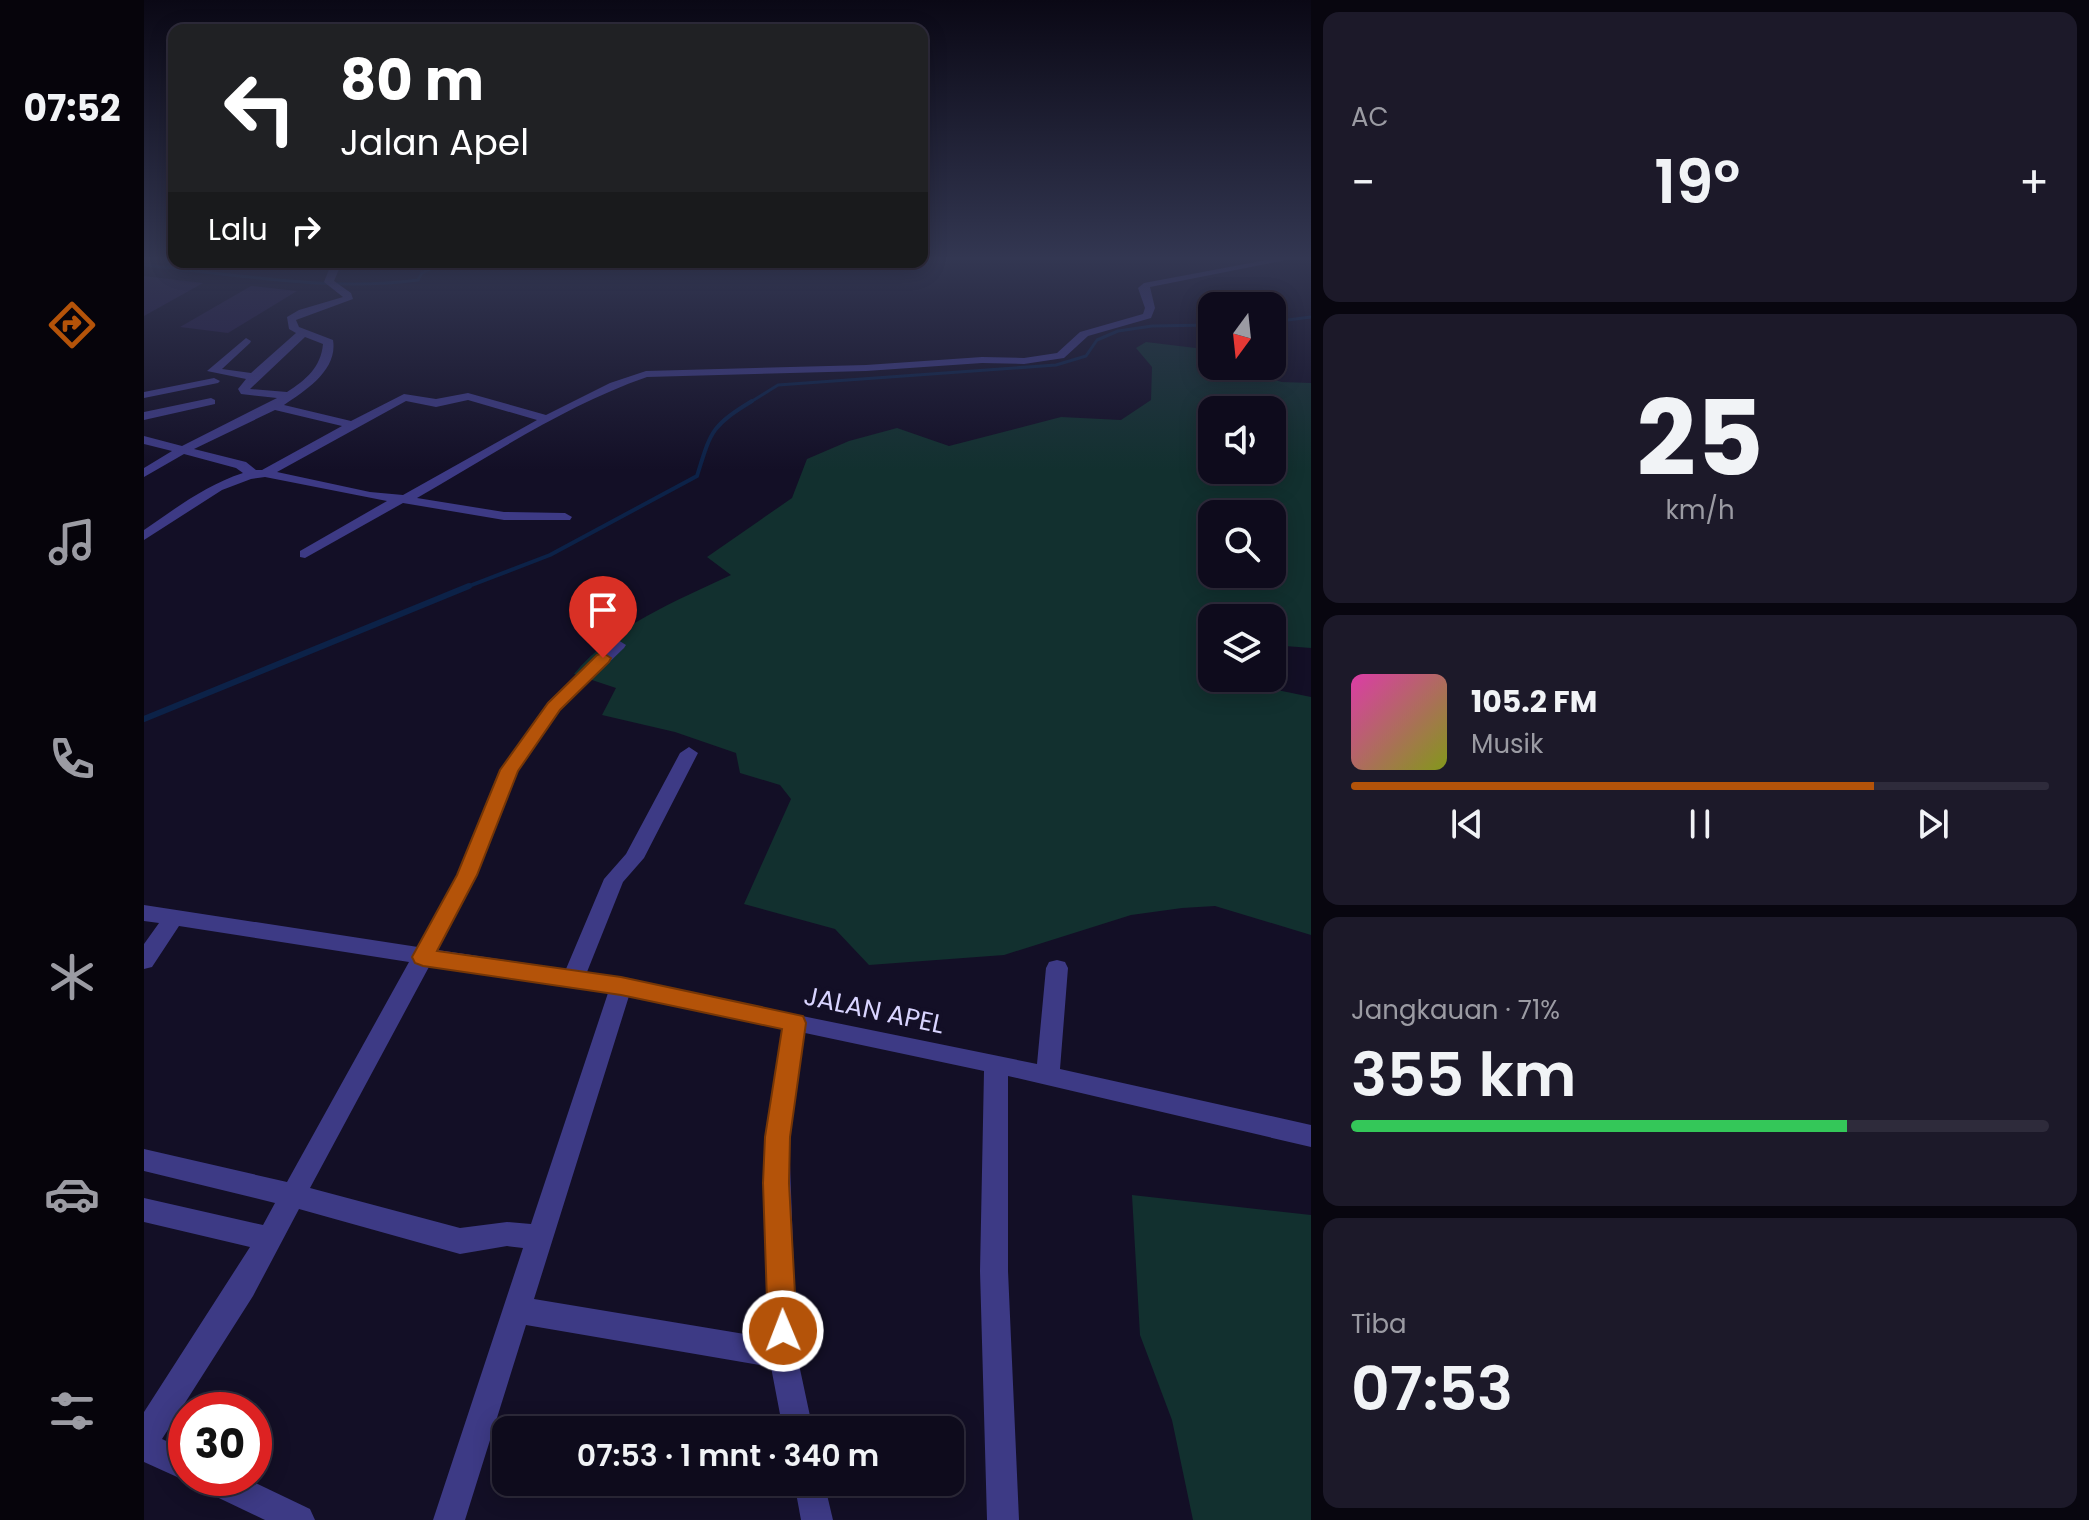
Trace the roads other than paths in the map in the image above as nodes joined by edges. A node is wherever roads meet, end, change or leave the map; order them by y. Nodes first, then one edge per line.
1 (294, 328) edge
2 (1105, 328) edge
3 (304, 332) junction
4 (246, 341) dead end
5 (253, 378) junction
6 (214, 381) dead end
7 (144, 395) edge
8 (288, 396) junction
9 (211, 402) dead end
10 (275, 406) junction
11 (144, 416) edge
12 (547, 419) junction
13 (353, 425) junction
14 (144, 440) edge
15 (184, 449) junction
16 (144, 473) edge
17 (258, 473) junction
18 (402, 500) junction
19 (565, 517) dead end
20 (144, 536) edge
21 (305, 554) dead end
22 (618, 645) dead end
23 (689, 753) dead end
24 (144, 913) edge
25 (173, 918) junction
26 (423, 957) junction
27 (144, 961) edge
28 (1057, 968) dead end
29 (573, 979) junction
30 (621, 986) junction
31 (795, 1023) junction
32 (996, 1064) junction
33 (1048, 1078) junction
34 (1311, 1136) edge
35 (144, 1160) edge
36 (292, 1195) junction
37 (144, 1210) edge
38 (539, 1237) junction
39 (268, 1239) junction
40 (516, 1309) junction
41 (783, 1355) junction
42 (795, 1416) edge
43 (144, 1439) edge
44 (144, 1446) edge
45 (168, 1457) edge
46 (249, 1496) edge
47 (812, 1496) edge
48 (299, 1520) edge
49 (449, 1520) edge
50 (817, 1520) edge
51 (1003, 1520) edge

1 - 3 street
2 - 12 street
3 - 5 street
3 - 8 street
4 - 5 street
5 - 8 street
6 - 7 street
8 - 10 street
9 - 11 street
10 - 13 street
10 - 15 street
12 - 13 street
12 - 18 street
13 - 17 street
14 - 15 street
15 - 16 street
15 - 17 street
17 - 18 street
17 - 20 street
18 - 19 street
18 - 21 street
22 - 26 street
23 - 29 street
24 - 25 street, JALAN APEL
25 - 26 street, JALAN APEL
25 - 27 street
26 - 29 street, JALAN APEL
26 - 36 street
28 - 33 street
29 - 30 street, JALAN APEL
30 - 31 street, JALAN APEL
30 - 38 street
31 - 32 street, JALAN APEL
31 - 41 street
32 - 33 street, JALAN APEL
32 - 51 street
33 - 34 street, JALAN APEL
35 - 36 street
36 - 38 street
36 - 39 street
37 - 39 street
38 - 40 street
39 - 43 street
40 - 41 street
40 - 49 street
41 - 42 street
44 - 45 street
46 - 48 street
47 - 50 street

